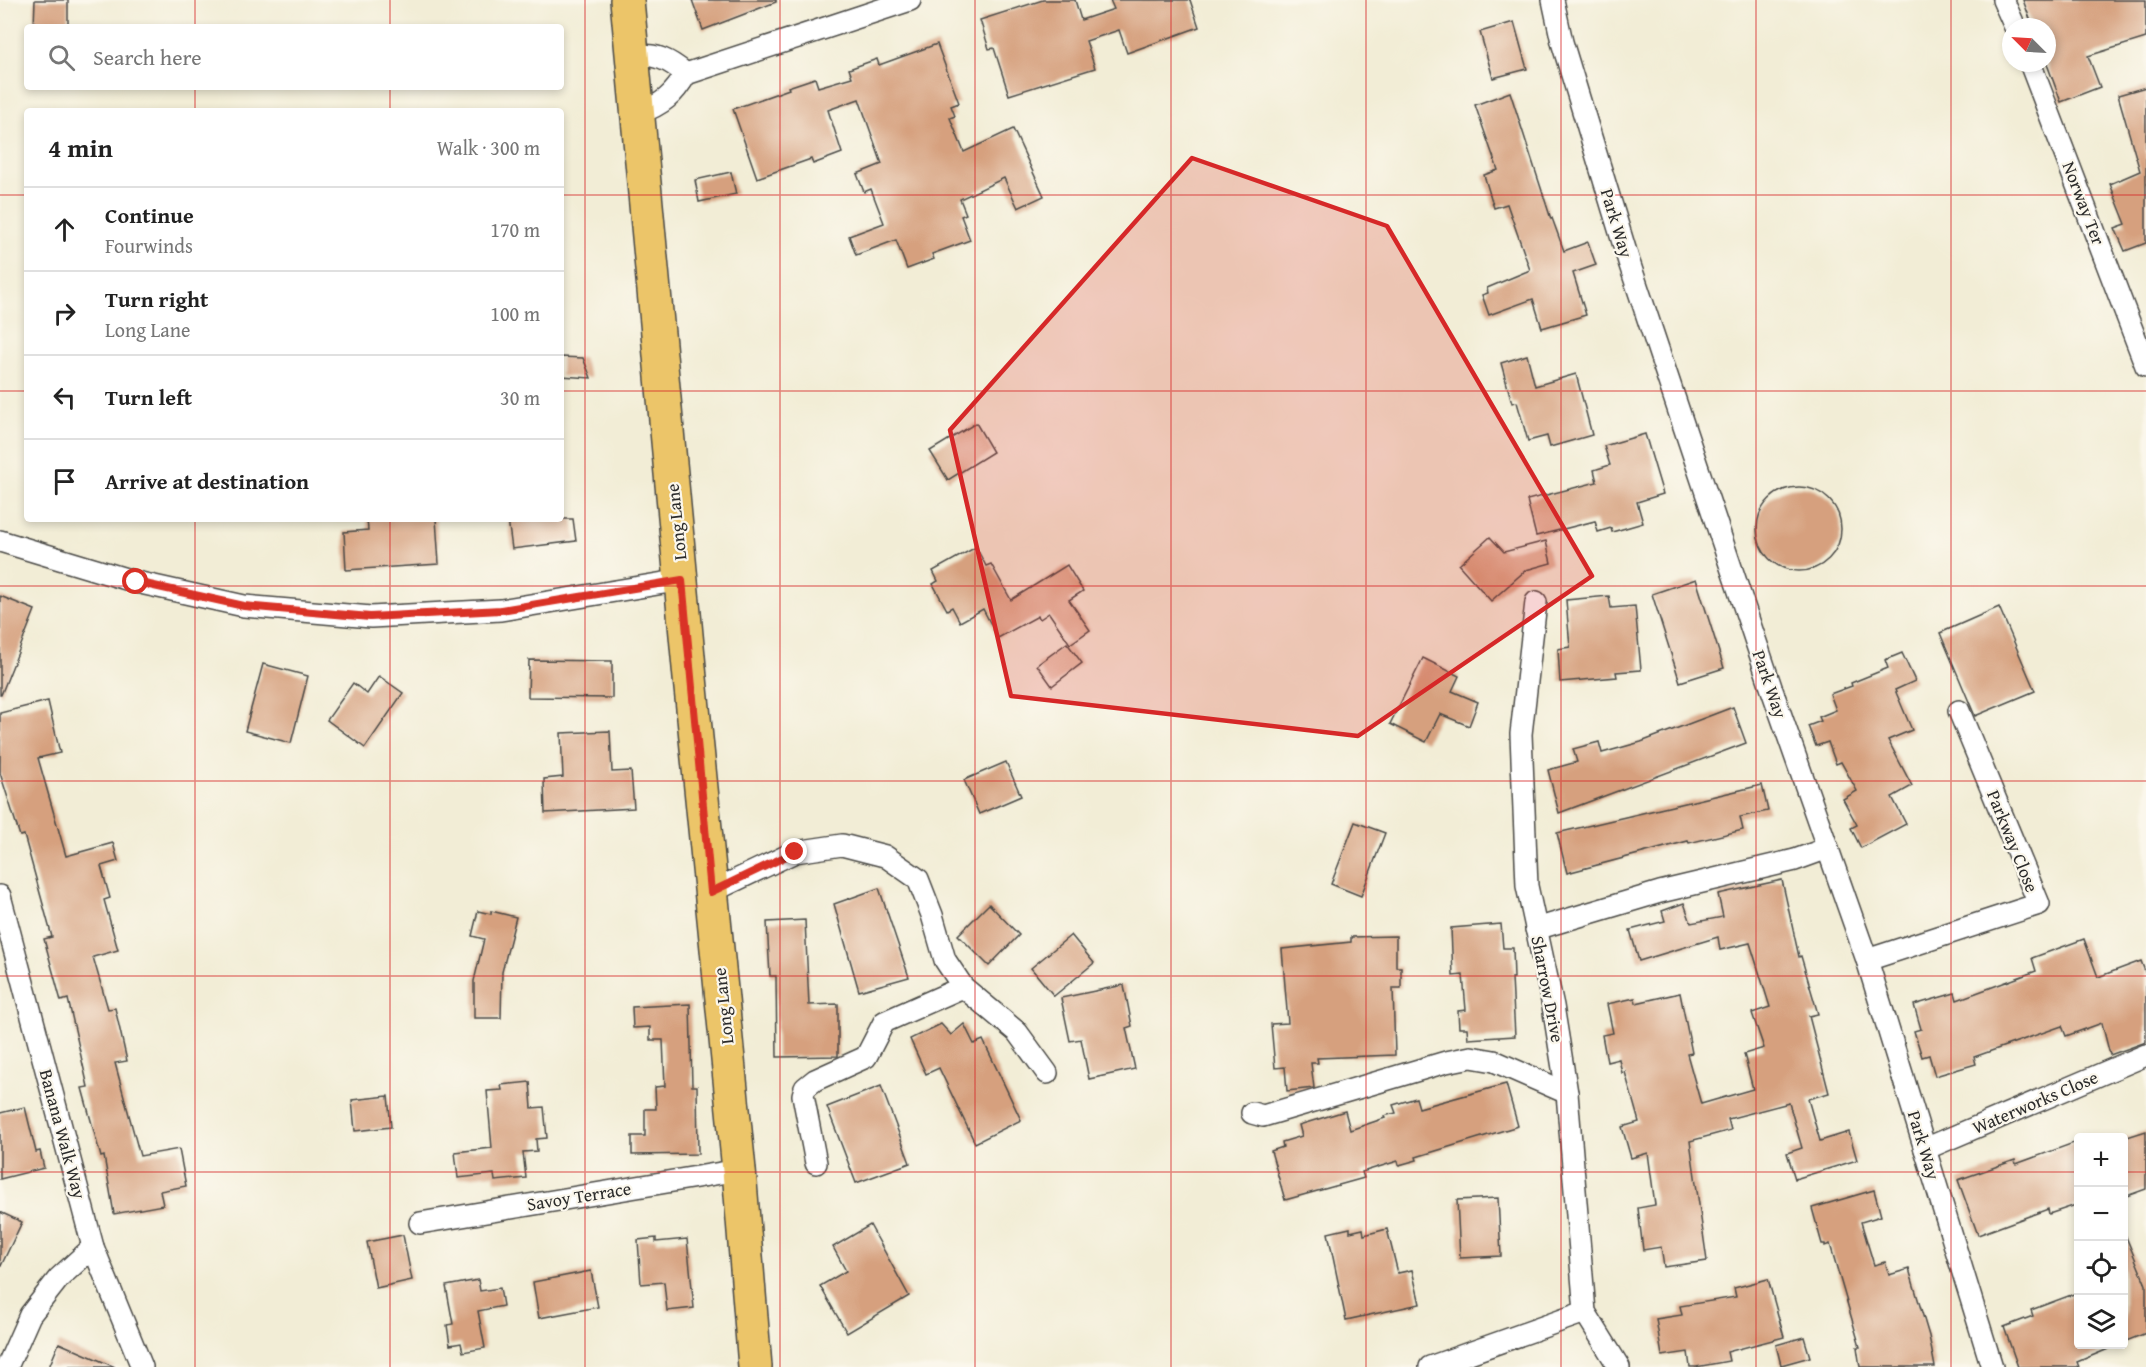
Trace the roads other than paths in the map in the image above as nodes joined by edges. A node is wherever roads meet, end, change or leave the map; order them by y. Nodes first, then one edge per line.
1 (627, 0) edge
2 (910, 0) edge
3 (1553, 0) edge
4 (2003, 0) edge
5 (2011, 18) edge
6 (633, 56) junction
7 (2034, 72) edge
8 (686, 74) junction
9 (639, 113) junction
10 (2142, 342) edge
11 (2146, 366) edge
12 (0, 541) edge
13 (682, 580) junction
14 (1536, 602) dead end
15 (1959, 711) dead end
16 (1828, 848) junction
17 (711, 892) junction
18 (0, 896) edge
19 (1536, 929) junction
20 (1867, 960) junction
21 (963, 987) junction
22 (2146, 1055) edge
23 (1047, 1073) dead end
24 (1566, 1093) junction
25 (1252, 1113) dead end
26 (1925, 1149) junction
27 (816, 1163) dead end
28 (739, 1170) junction
29 (420, 1223) dead end
30 (93, 1247) junction
31 (1585, 1312) junction
32 (7, 1367) edge
33 (142, 1367) edge
34 (755, 1367) edge
35 (1430, 1367) edge
36 (1619, 1367) edge
37 (1992, 1367) edge

1 - 6 main road, Long Lane
2 - 8 street
3 - 16 street, Park Way
4 - 5 street
6 - 8 street
6 - 9 main road, Long Lane
7 - 10 street, Norway Ter
8 - 9 street
9 - 13 main road, Long Lane
10 - 11 street, Norway Ter
12 - 13 street
13 - 17 main road, Long Lane
14 - 19 street, Sharrow Drive
15 - 20 street, Parkway Close
16 - 19 street
16 - 20 street, Park Way
17 - 21 street
17 - 28 main road, Long Lane
18 - 30 street, Banana Walk Way
19 - 24 street, Sharrow Drive
20 - 26 street, Park Way
21 - 23 street
21 - 27 street
22 - 26 street, Waterworks Close
24 - 25 street
24 - 31 street, Sharrow Drive
26 - 37 street, Park Way
28 - 29 street, Savoy Terrace
28 - 34 main road, Long Lane
30 - 32 street
30 - 33 street, Banana Walk Way
31 - 35 street
31 - 36 street, Sharrow Drive

